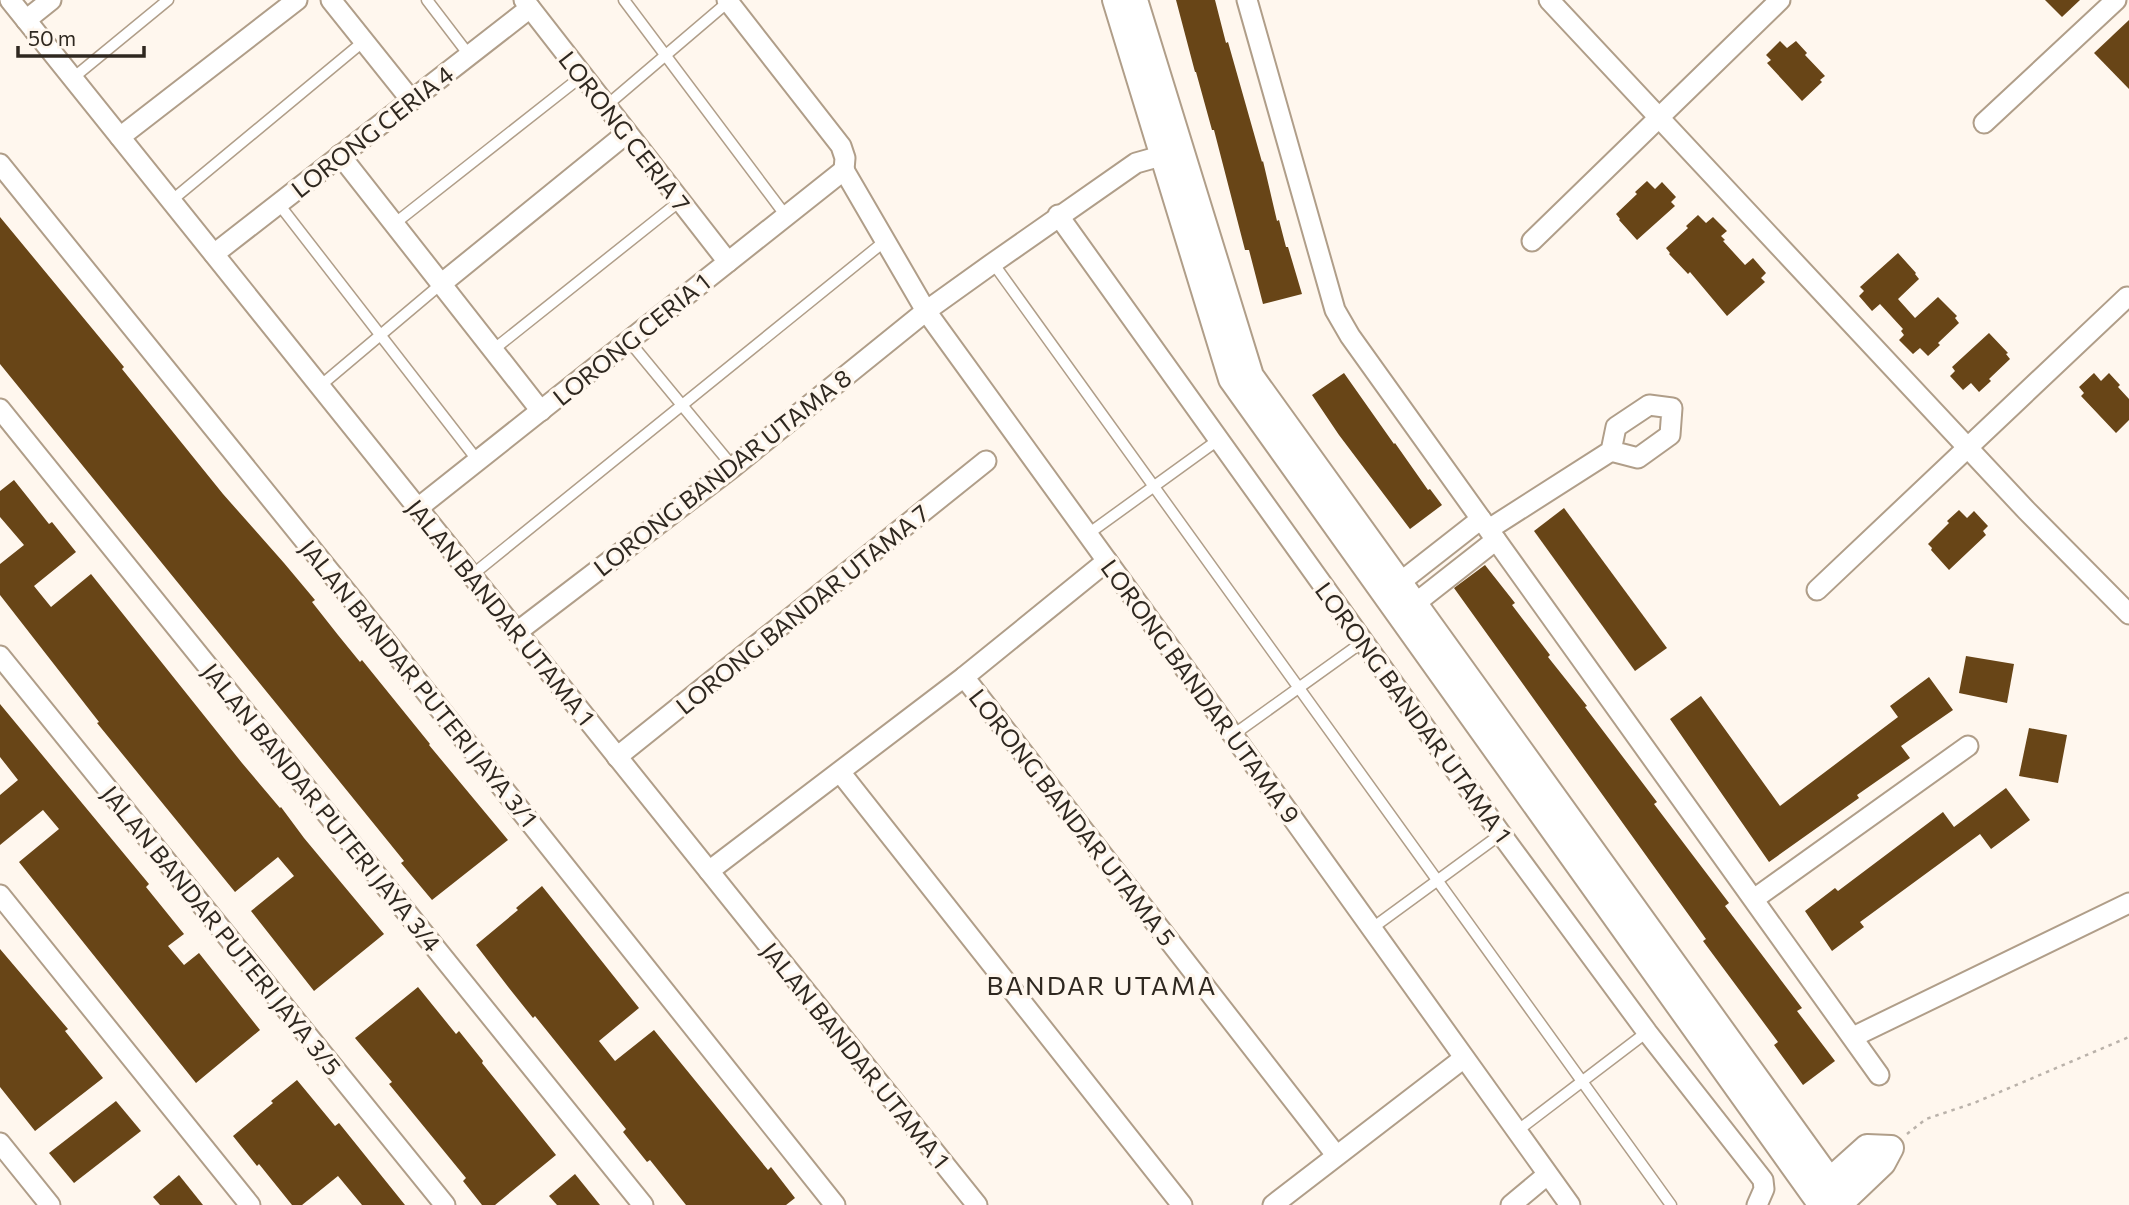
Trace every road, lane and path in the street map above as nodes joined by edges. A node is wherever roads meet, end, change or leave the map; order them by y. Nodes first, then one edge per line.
1 (10, 0) edge
2 (51, 0) edge
3 (168, 0) edge
4 (297, 0) edge
5 (331, 0) edge
6 (427, 0) edge
7 (624, 0) edge
8 (1115, 0) edge
9 (1135, 0) edge
10 (1247, 0) edge
11 (1549, 0) edge
12 (1780, 0) edge
13 (2116, 0) edge
14 (728, 1) edge
15 (527, 4) edge
16 (26, 20) junction
17 (364, 41) junction
18 (469, 55) junction
19 (665, 55) junction
20 (582, 76) junction
21 (73, 78) junction
22 (411, 100) junction
23 (606, 106) junction
24 (1659, 117) junction
25 (1984, 123) dead end
26 (627, 133) junction
27 (120, 137) junction
28 (1171, 152) junction
29 (340, 155) junction
30 (0, 164) edge
31 (844, 170) junction
32 (171, 201) junction
33 (680, 201) junction
34 (278, 203) junction
35 (1058, 215) junction
36 (786, 216) junction
37 (394, 224) junction
38 (1532, 240) dead end
39 (885, 241) junction
40 (214, 254) junction
41 (728, 262) junction
42 (993, 263) junction
43 (441, 284) junction
44 (2127, 297) dead end
45 (926, 311) junction
46 (380, 335) junction
47 (629, 341) junction
48 (493, 350) junction
49 (320, 386) junction
50 (682, 405) junction
51 (0, 409) edge
52 (541, 411) junction
53 (1218, 440) junction
54 (1968, 447) junction
55 (1611, 451) dead end
56 (478, 461) junction
57 (986, 461) dead end
58 (733, 467) junction
59 (1153, 486) junction
60 (418, 509) junction
61 (1489, 529) junction
62 (1087, 534) junction
63 (1107, 561) junction
64 (1425, 563) junction
65 (472, 575) junction
66 (1440, 584) junction
67 (1392, 589) junction
68 (1817, 590) dead end
69 (1407, 610) junction
70 (2129, 614) edge
71 (517, 632) junction
72 (1364, 641) junction
73 (0, 656) edge
74 (964, 677) junction
75 (1299, 688) junction
76 (1233, 735) junction
77 (1968, 746) dead end
78 (617, 757) junction
79 (840, 772) junction
80 (1501, 834) junction
81 (709, 872) junction
82 (1438, 881) junction
83 (0, 895) edge
84 (1754, 899) junction
85 (2129, 903) edge
86 (1371, 929) junction
87 (1647, 1032) junction
88 (1853, 1037) junction
89 (2129, 1037) edge
90 (1464, 1058) junction
91 (1880, 1074) dead end
92 (1582, 1081) junction
93 (1517, 1131) junction
94 (0, 1143) edge
95 (1892, 1148) joint
96 (1336, 1156) junction
97 (1548, 1175) junction
98 (1825, 1199) edge
99 (50, 1205) edge
100 (250, 1205) edge
101 (445, 1205) edge
102 (643, 1205) edge
103 (835, 1205) edge
104 (977, 1205) edge
105 (1182, 1205) edge
106 (1273, 1205) edge
107 (1511, 1205) edge
108 (1570, 1205) edge
109 (1671, 1205) edge
110 (1757, 1205) edge

1 - 16 street, JALAN BANDAR UTAMA 1
2 - 16 street
3 - 21 lane
4 - 27 street
5 - 17 street
6 - 18 lane
7 - 19 lane
8 - 28 street
9 - 28 street
10 - 61 street
11 - 24 street
12 - 24 street
13 - 25 street
14 - 19 lane
14 - 31 street, LORONG BANDAR UTAMA 9
15 - 18 street, LORONG CERIA 4
15 - 20 street, LORONG CERIA 7
16 - 21 street, JALAN BANDAR UTAMA 1
17 - 22 street
17 - 32 lane
18 - 22 street, LORONG CERIA 4
19 - 23 lane
19 - 36 lane
20 - 23 street, LORONG CERIA 7
20 - 37 lane
21 - 27 street, JALAN BANDAR UTAMA 1
22 - 29 street, LORONG CERIA 4
23 - 26 street, LORONG CERIA 7
24 - 38 street
24 - 54 street
26 - 33 street, LORONG CERIA 7
26 - 43 street
27 - 32 street, JALAN BANDAR UTAMA 1
28 - 35 street, LORONG BANDAR UTAMA 8
28 - 67 street
29 - 34 street, LORONG CERIA 4
29 - 37 street
30 - 103 street, JALAN BANDAR PUTERI JAYA 3/1
31 - 36 street, LORONG CERIA 1
31 - 39 street, LORONG BANDAR UTAMA 9
32 - 40 street, JALAN BANDAR UTAMA 1
33 - 41 street, LORONG CERIA 7
33 - 48 lane
34 - 40 street, LORONG CERIA 4
34 - 46 lane
35 - 42 street, LORONG BANDAR UTAMA 8
35 - 53 street, LORONG BANDAR UTAMA 1
36 - 41 street, LORONG CERIA 1
37 - 43 street
39 - 45 street, LORONG BANDAR UTAMA 9
39 - 50 lane
40 - 49 street, JALAN BANDAR UTAMA 1
41 - 47 street, LORONG CERIA 1
42 - 45 street, LORONG BANDAR UTAMA 8
42 - 59 lane
43 - 46 lane
43 - 48 street
44 - 54 street
45 - 58 street, LORONG BANDAR UTAMA 8
45 - 62 street, LORONG BANDAR UTAMA 9
46 - 49 lane
46 - 56 lane
47 - 50 lane
47 - 52 street, LORONG CERIA 1
48 - 52 street
49 - 60 street, JALAN BANDAR UTAMA 1
50 - 58 lane
50 - 65 lane
51 - 102 street, JALAN BANDAR PUTERI JAYA 3/4
52 - 56 street, LORONG CERIA 1
53 - 59 lane
53 - 72 street, LORONG BANDAR UTAMA 1
54 - 68 street
54 - 70 street
55 - 61 street
56 - 60 street, LORONG CERIA 1
57 - 78 street, LORONG BANDAR UTAMA 7
58 - 71 street, LORONG BANDAR UTAMA 8
59 - 62 lane
59 - 75 lane
60 - 65 street, JALAN BANDAR UTAMA 1
61 - 64 street
61 - 66 street
61 - 84 street
62 - 63 street, LORONG BANDAR UTAMA 9
63 - 74 street
63 - 76 street, LORONG BANDAR UTAMA 9
64 - 66 lane
64 - 67 street
65 - 71 street, JALAN BANDAR UTAMA 1
66 - 69 street
67 - 69 street
69 - 98 street
71 - 78 street, JALAN BANDAR UTAMA 1
72 - 75 lane
72 - 80 street, LORONG BANDAR UTAMA 1
73 - 101 street, JALAN BANDAR PUTERI JAYA 3/5
74 - 79 street
74 - 96 street, LORONG BANDAR UTAMA 5
75 - 76 lane
75 - 82 lane
76 - 86 street, LORONG BANDAR UTAMA 9
77 - 84 street
78 - 81 street, JALAN BANDAR UTAMA 1
79 - 81 street
79 - 105 street
80 - 82 lane
80 - 87 street, LORONG BANDAR UTAMA 1
81 - 104 street, JALAN BANDAR UTAMA 1
82 - 86 lane
82 - 92 lane
83 - 100 street
84 - 88 street
85 - 88 street
86 - 90 street, LORONG BANDAR UTAMA 9
87 - 92 lane
87 - 110 street, LORONG BANDAR UTAMA 1
88 - 91 street
89 - 95 path
90 - 93 street, LORONG BANDAR UTAMA 9
90 - 96 street
92 - 93 lane
92 - 109 lane
93 - 97 street, LORONG BANDAR UTAMA 9
94 - 99 street
95 - 98 street
96 - 106 street
97 - 107 street
97 - 108 street, LORONG BANDAR UTAMA 9

